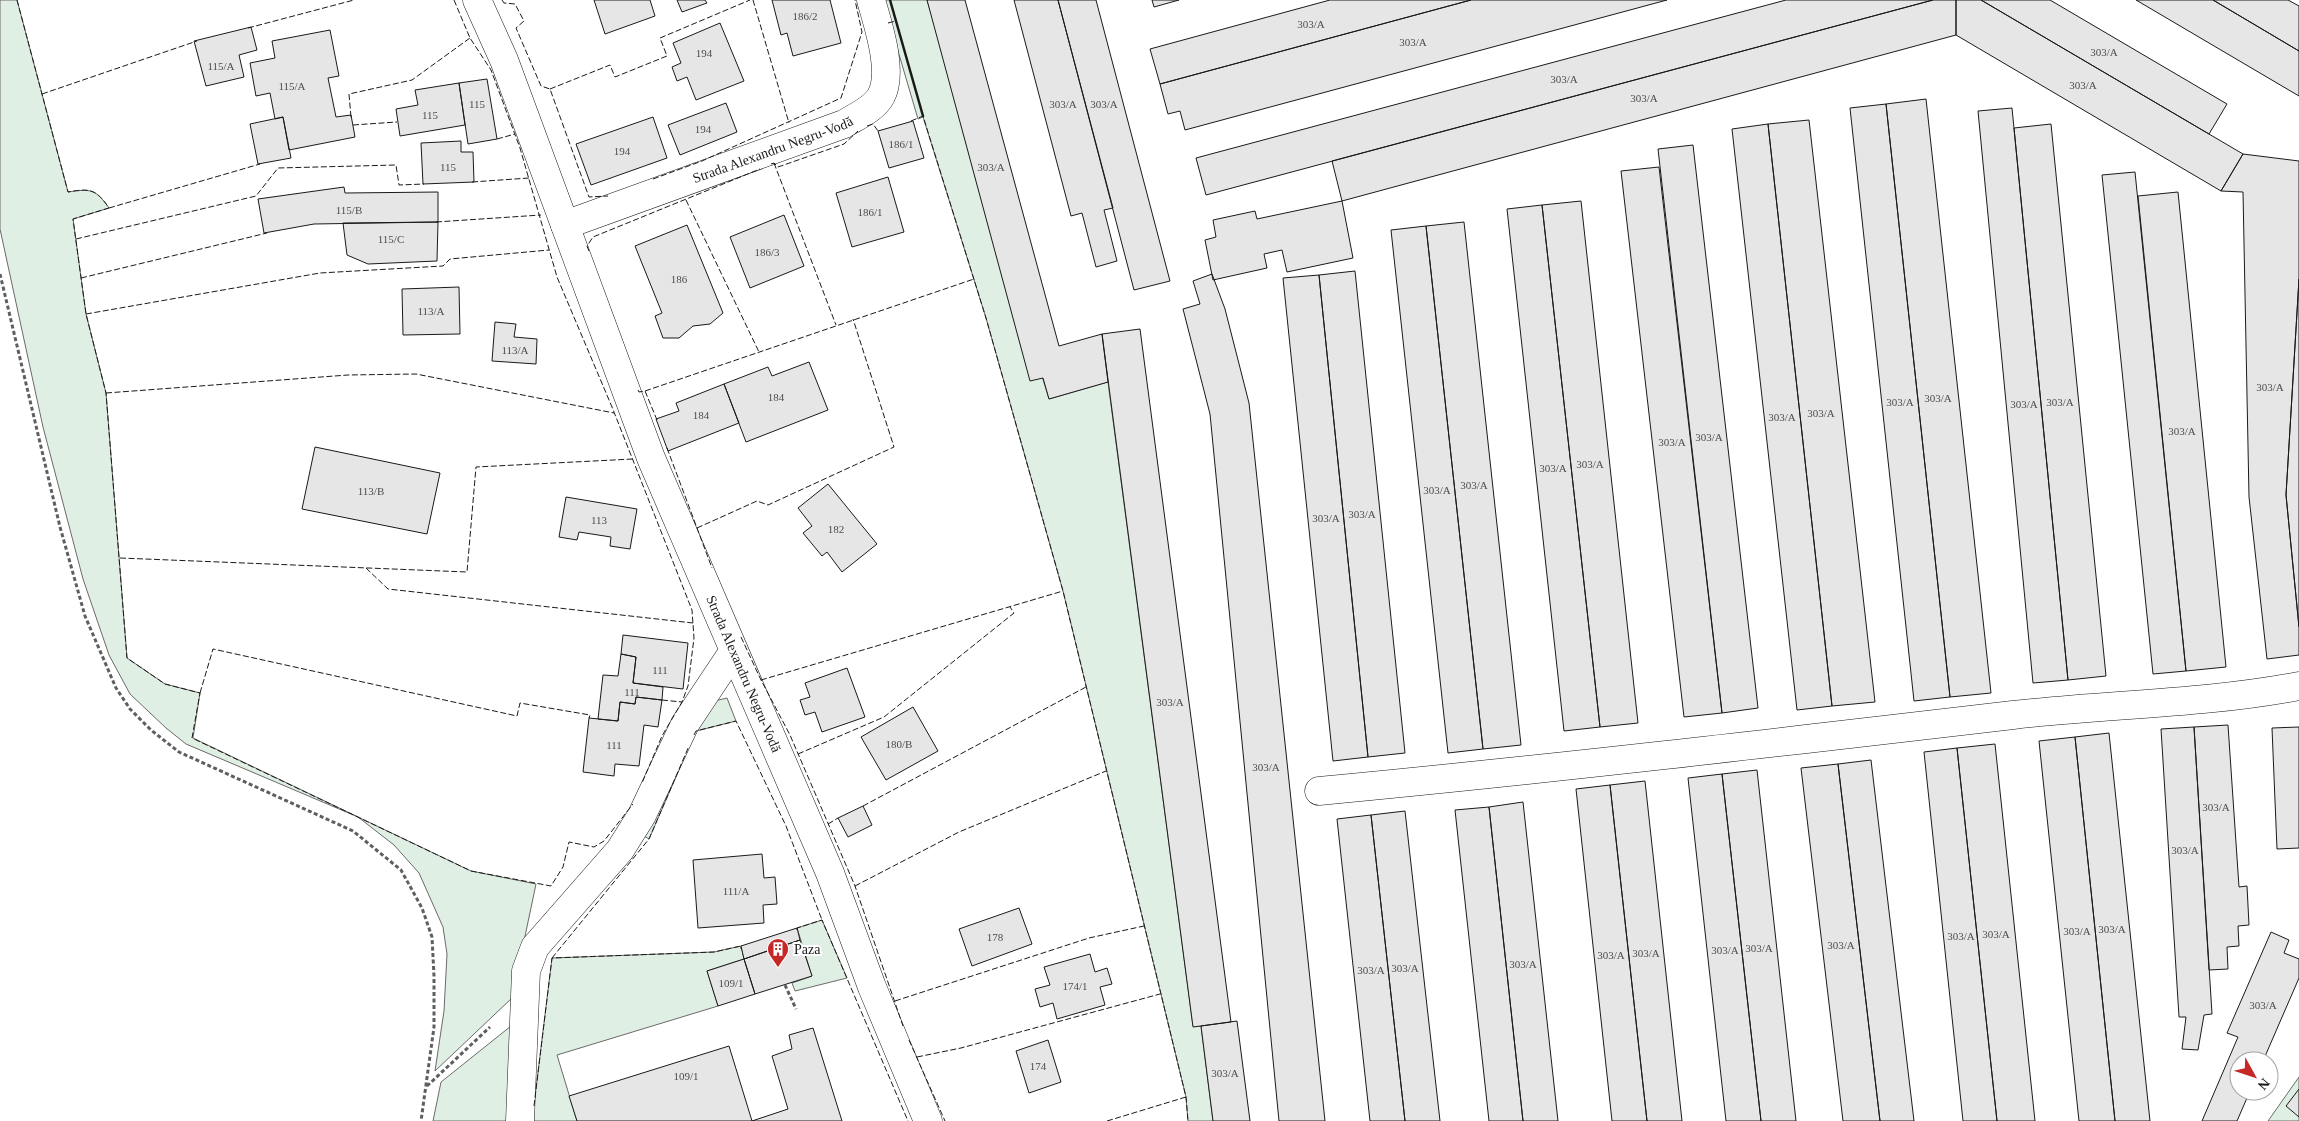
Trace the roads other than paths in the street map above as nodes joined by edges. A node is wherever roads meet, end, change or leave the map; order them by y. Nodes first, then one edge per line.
1 (477, 0) edge
2 (871, 0) edge
3 (565, 226) junction
4 (733, 652) junction
5 (2299, 686) edge
6 (1319, 791) dead end
7 (520, 1121) edge
8 (928, 1121) edge

1 - 3 street, Strada Alexandru Negru-Vodă
2 - 3 street, Strada Alexandru Negru-Vodă
3 - 4 street, Strada Alexandru Negru-Vodă
4 - 7 street
4 - 8 street, Strada Alexandru Negru-Vodă
5 - 6 street

